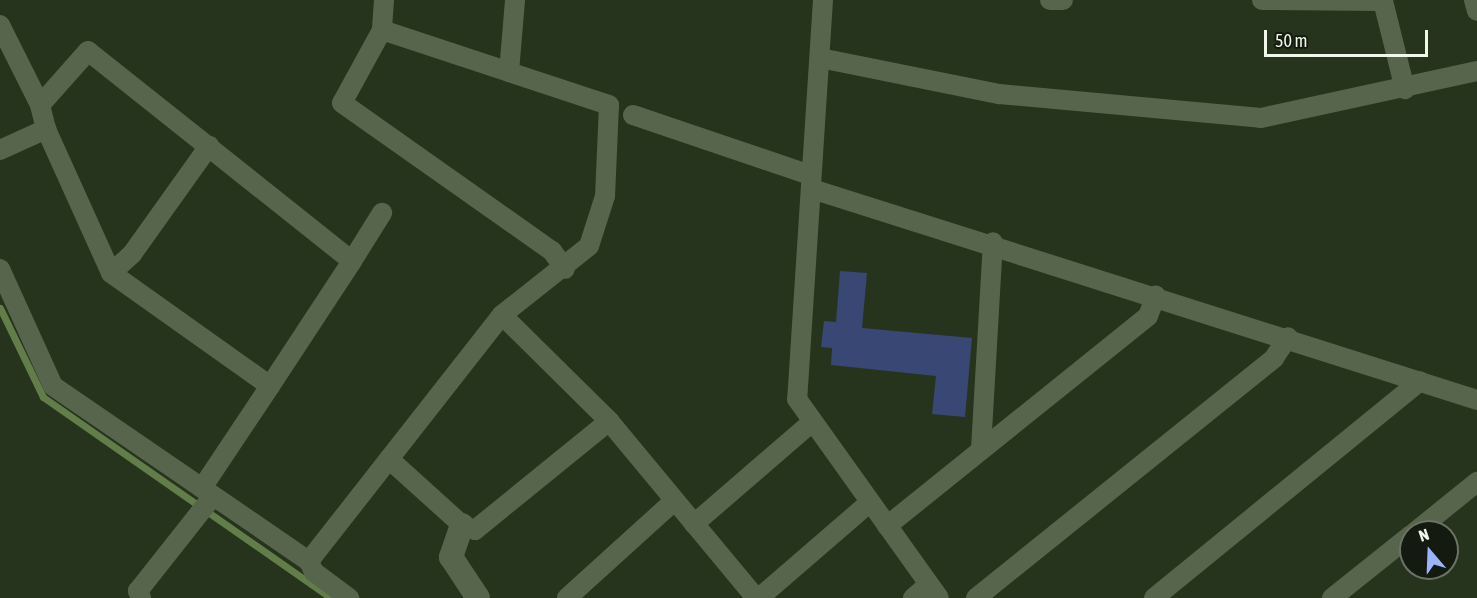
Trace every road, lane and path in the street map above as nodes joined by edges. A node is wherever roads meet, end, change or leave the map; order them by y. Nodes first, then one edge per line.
1 (384, 0) edge
2 (515, 0) edge
3 (823, 0) edge
4 (1050, 0) edge
5 (1063, 0) edge
6 (1262, 0) edge
7 (1474, 0) edge
8 (1477, 11) edge
9 (0, 25) edge
10 (381, 30) junction
11 (820, 58) junction
12 (1477, 71) edge
13 (509, 72) junction
14 (1405, 89) junction
15 (40, 105) junction
16 (633, 116) dead end
17 (46, 129) junction
18 (209, 146) junction
19 (0, 150) edge
20 (811, 182) junction
21 (382, 213) dead end
22 (993, 242) junction
23 (352, 261) junction
24 (0, 269) edge
25 (565, 269) junction
26 (111, 273) junction
27 (1156, 295) junction
28 (502, 315) junction
29 (1288, 337) junction
30 (1420, 381) junction
31 (270, 386) junction
32 (1477, 400) edge
33 (609, 421) junction
34 (810, 424) junction
35 (981, 449) junction
36 (389, 459) junction
37 (1477, 483) edge
38 (205, 500) junction
39 (674, 501) junction
40 (869, 502) junction
41 (1430, 520) edge
42 (694, 524) junction
43 (462, 525) junction
44 (887, 526) junction
45 (1399, 545) edge
46 (309, 561) junction
47 (934, 591) edge
48 (750, 596) edge
49 (141, 598) edge
50 (349, 598) edge
51 (478, 598) edge
52 (567, 598) edge
53 (913, 598) edge
54 (976, 598) edge
55 (1154, 598) edge
56 (1332, 598) edge

1 - 10 street
2 - 13 street
3 - 11 street
4 - 5 street
6 - 14 street
7 - 8 street
9 - 15 street
10 - 13 street
10 - 25 street
11 - 14 street
11 - 20 street
12 - 14 street
13 - 25 street
15 - 17 street
15 - 18 street
16 - 20 street
17 - 19 street
17 - 26 street
18 - 23 street
18 - 26 street
20 - 22 street
20 - 34 street
21 - 23 street
22 - 27 street
22 - 35 street
23 - 31 street
24 - 38 street
25 - 28 street
26 - 31 street
27 - 29 street
27 - 35 street
28 - 33 street
28 - 36 street
29 - 30 street
29 - 54 street
30 - 32 street
30 - 55 street
31 - 38 street
33 - 39 street
33 - 43 street
34 - 40 street
34 - 42 street
35 - 44 street
36 - 43 street
36 - 46 street
37 - 41 street
38 - 46 street
38 - 49 street
39 - 42 street
39 - 52 street
40 - 44 street
40 - 48 street
42 - 48 street
43 - 51 street
44 - 47 street
45 - 56 street
46 - 50 street
47 - 53 street

